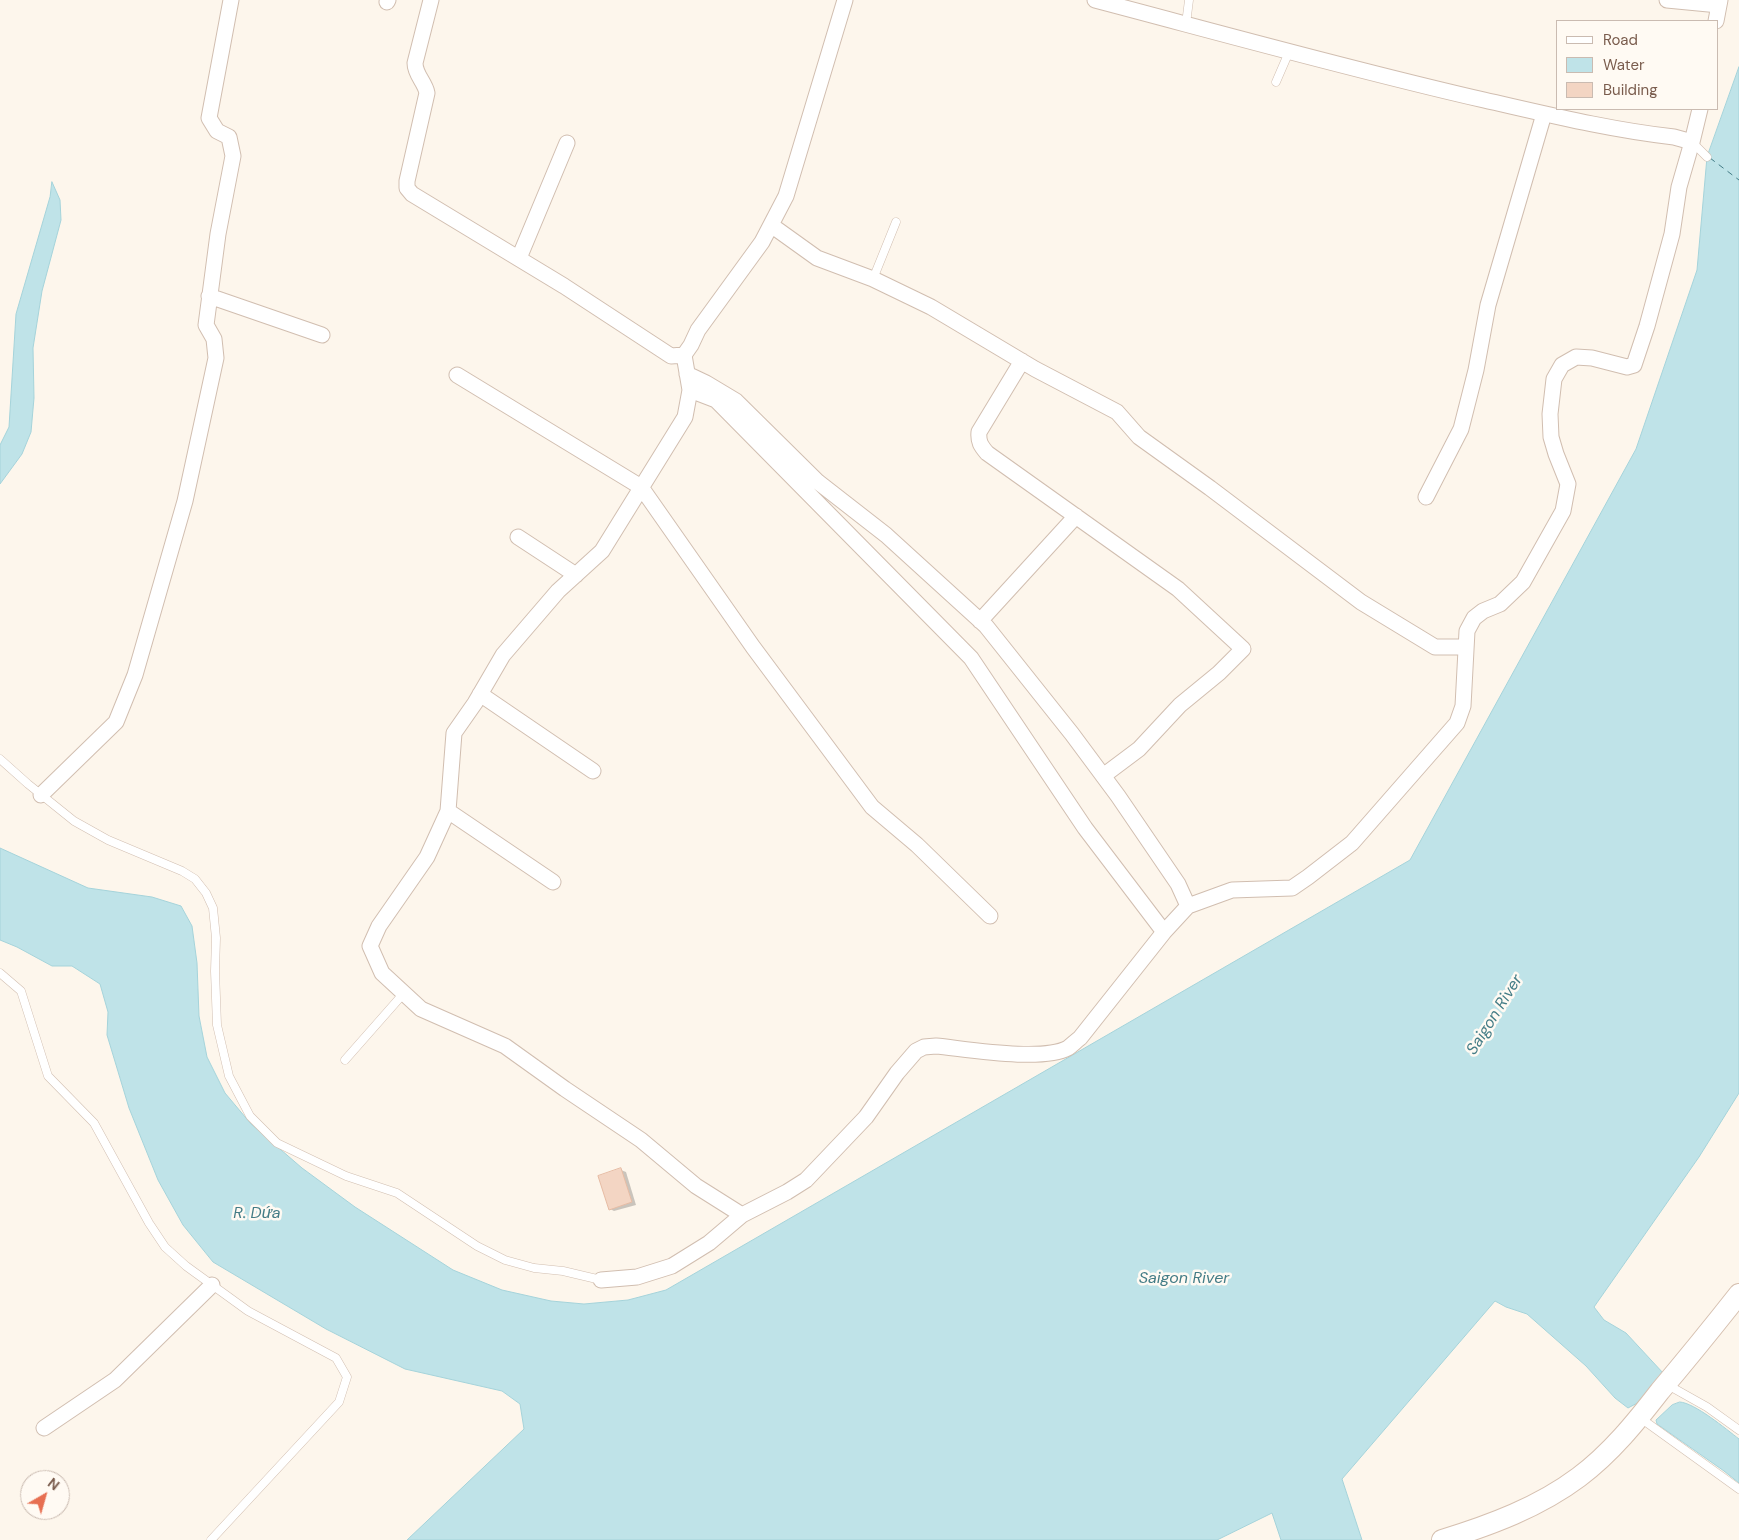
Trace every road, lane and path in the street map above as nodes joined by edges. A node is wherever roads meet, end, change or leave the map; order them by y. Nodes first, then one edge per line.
1 (231, 0) edge
2 (431, 0) edge
3 (845, 0) edge
4 (1095, 0) edge
5 (1190, 0) edge
6 (1667, 0) edge
7 (1719, 2) edge
8 (1716, 20) edge
9 (1186, 24) junction
10 (1289, 52) junction
11 (1276, 82) dead end
12 (1700, 110) edge
13 (1544, 114) junction
14 (1692, 142) junction
15 (567, 144) dead end
16 (1707, 157) dead end
17 (896, 222) dead end
18 (771, 225) junction
19 (518, 258) junction
20 (873, 280) junction
21 (209, 296) junction
22 (322, 335) dead end
23 (684, 355) junction
24 (1022, 361) junction
25 (687, 374) junction
26 (457, 375) dead end
27 (690, 390) junction
28 (641, 487) junction
29 (1426, 498) dead end
30 (1076, 516) junction
31 (518, 537) dead end
32 (576, 575) junction
33 (980, 621) junction
34 (1466, 647) junction
35 (480, 694) junction
36 (0, 758) edge
37 (593, 772) dead end
38 (1103, 776) junction
39 (41, 794) junction
40 (448, 811) junction
41 (553, 882) dead end
42 (1188, 906) junction
43 (990, 916) dead end
44 (1164, 932) junction
45 (0, 973) edge
46 (404, 993) junction
47 (345, 1060) dead end
48 (742, 1214) junction
49 (601, 1280) joint
50 (212, 1285) junction
51 (1739, 1294) edge
52 (1666, 1384) junction
53 (1639, 1417) junction
54 (44, 1428) dead end
55 (1739, 1430) edge
56 (1739, 1489) edge
57 (211, 1540) edge
58 (1442, 1540) edge

1 - 21 street
2 - 19 street
3 - 18 street
4 - 9 street
5 - 9 lane
6 - 7 street
7 - 8 street
9 - 10 street
10 - 11 lane
10 - 13 street
12 - 14 street
13 - 14 street
13 - 29 street
14 - 16 lane
14 - 34 street
15 - 19 street
17 - 20 lane
18 - 20 street
18 - 23 street
19 - 23 street
20 - 24 street
21 - 22 street
21 - 39 street
23 - 25 street
24 - 30 street
24 - 34 street
25 - 27 street
25 - 33 street
26 - 28 street
27 - 28 street
27 - 44 street
28 - 32 street
28 - 43 street
30 - 33 street
30 - 38 street
31 - 32 street
32 - 35 street
33 - 38 street
34 - 42 street
35 - 37 street
35 - 40 street
36 - 39 lane
38 - 42 street
39 - 49 lane
40 - 41 street
40 - 46 street
42 - 44 street
44 - 48 street
45 - 50 lane
46 - 47 lane
46 - 48 street
48 - 49 street
50 - 54 street
50 - 57 lane
51 - 52 street
52 - 53 street
52 - 55 lane
53 - 56 lane
53 - 58 street

